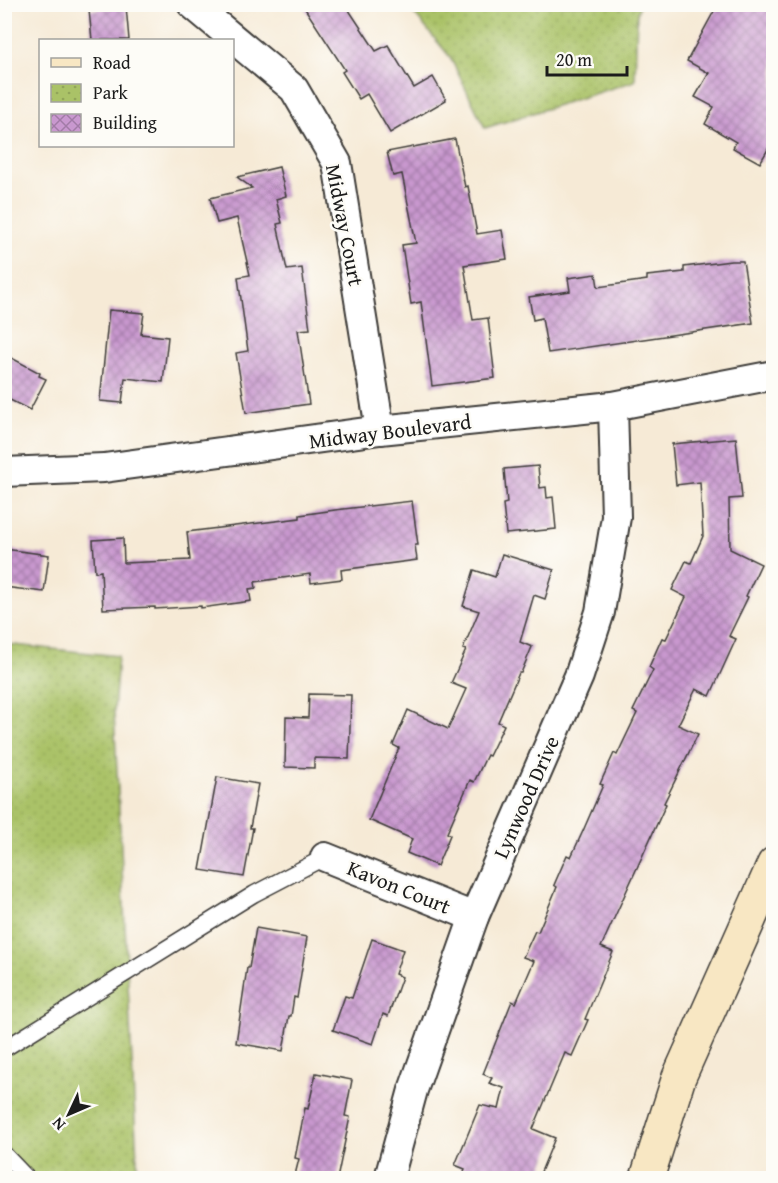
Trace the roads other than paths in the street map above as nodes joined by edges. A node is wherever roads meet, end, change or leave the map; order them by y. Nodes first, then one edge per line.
1 (192, 4) edge
2 (774, 375) edge
3 (613, 406) junction
4 (380, 430) junction
5 (4, 472) edge
6 (325, 857) joint
7 (774, 864) edge
8 (474, 916) junction
9 (4, 1049) edge
10 (4, 1154) edge
11 (27, 1179) edge
12 (389, 1179) edge
13 (647, 1179) edge

1 - 4 street, Midway Court
2 - 3 street, Midway Boulevard
3 - 4 street, Midway Boulevard
3 - 8 street, Lynwood Drive
4 - 5 street, Midway Boulevard
6 - 8 street, Kavon Court
6 - 9 lane
7 - 13 main road
8 - 12 street, Lynwood Drive
10 - 11 lane

